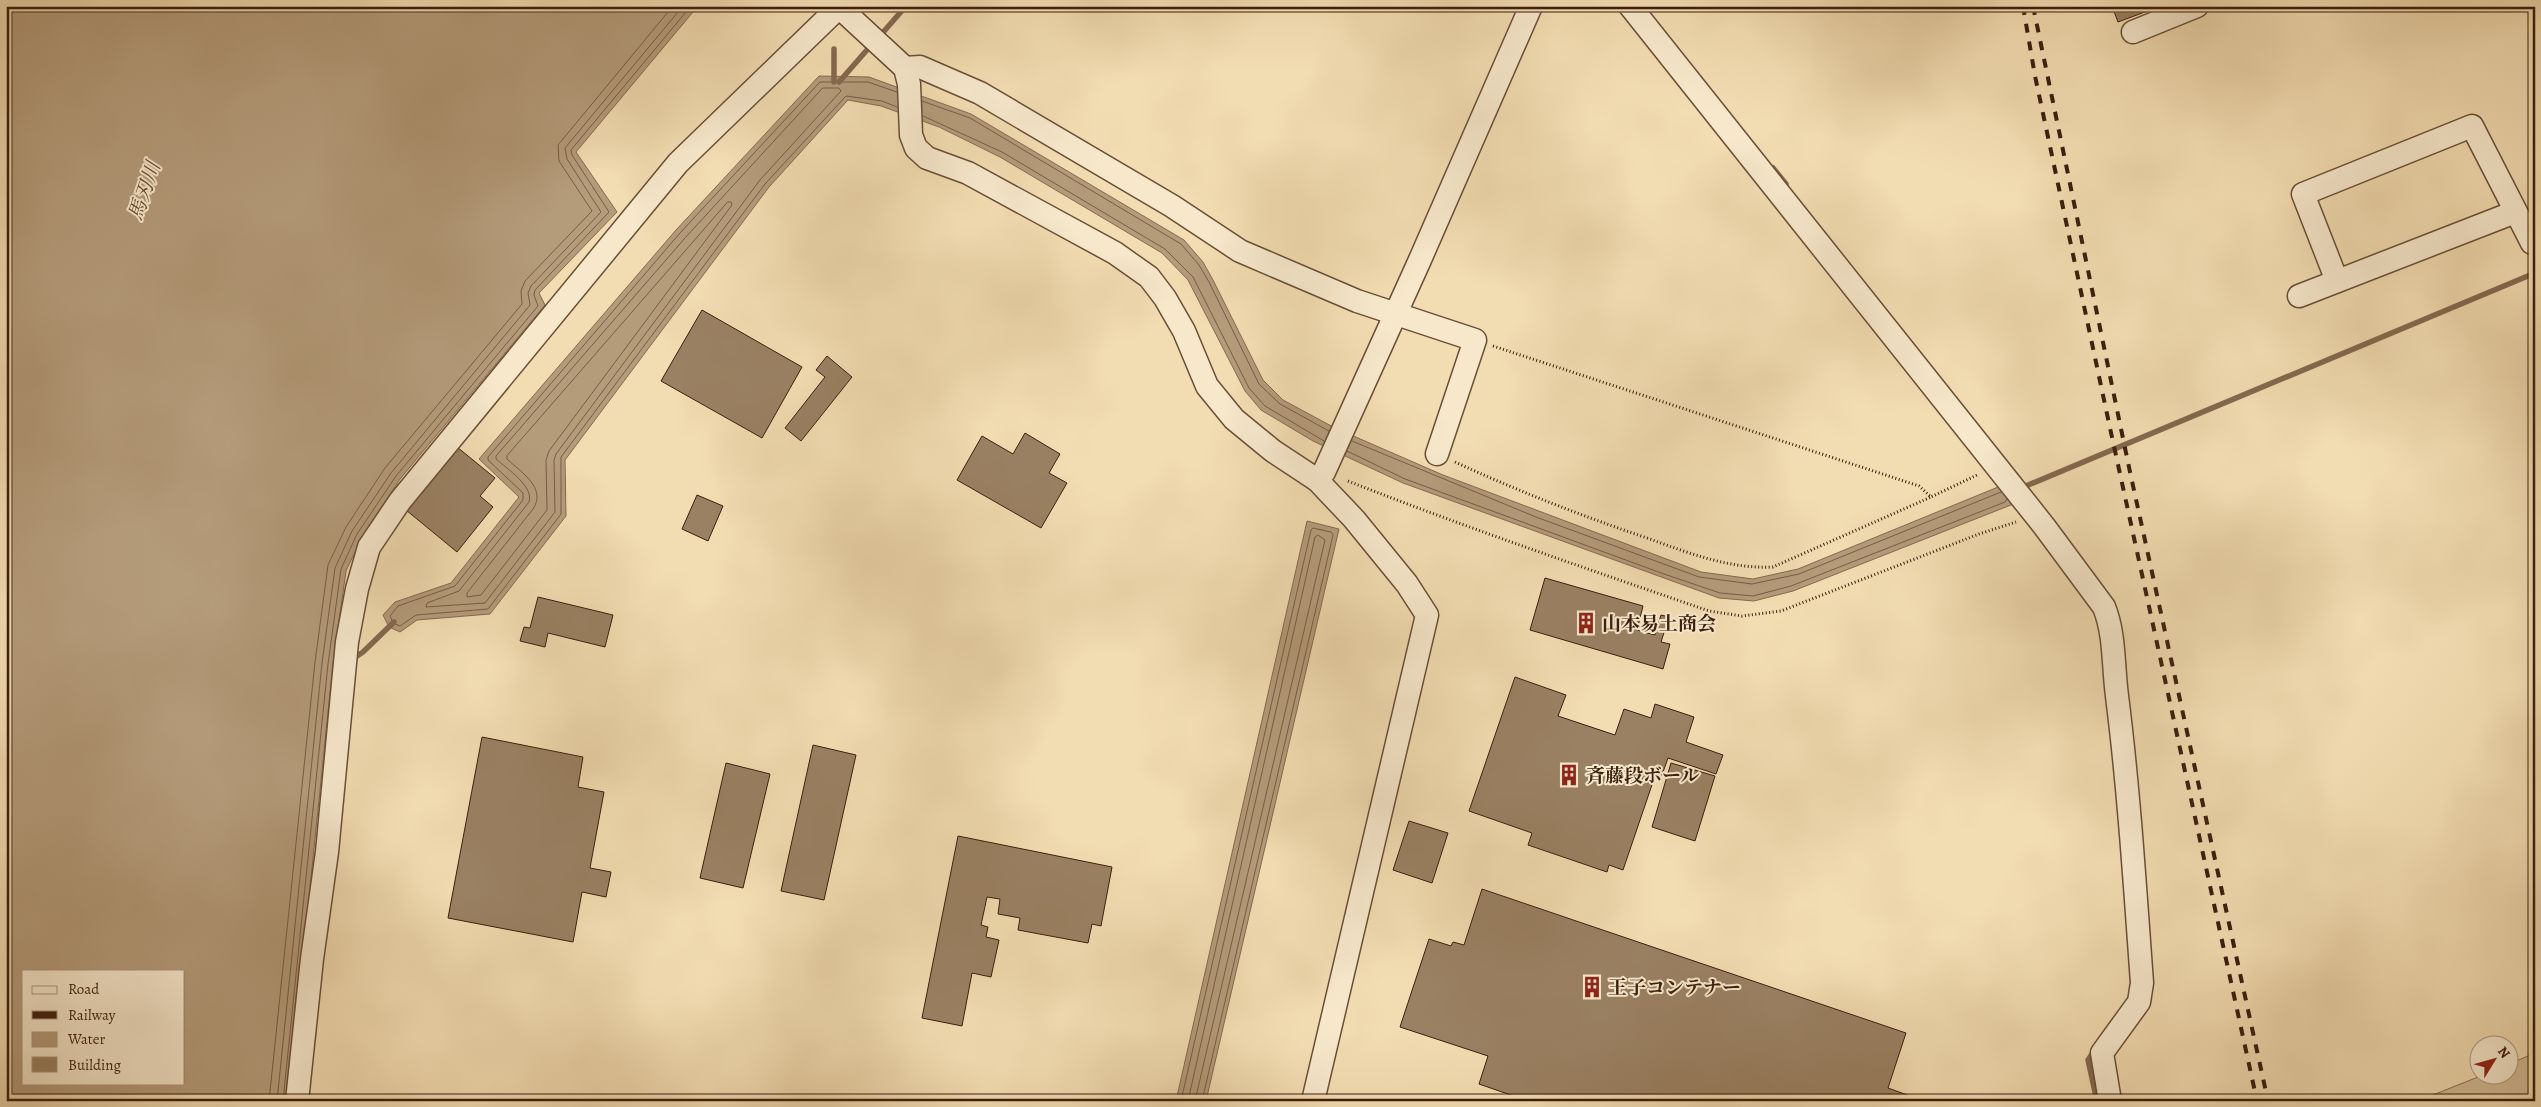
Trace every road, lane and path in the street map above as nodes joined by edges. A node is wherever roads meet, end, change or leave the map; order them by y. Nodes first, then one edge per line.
1 (1531, 6) edge
2 (1630, 6) edge
3 (2197, 6) edge
4 (839, 7) edge
5 (2132, 32) dead end
6 (902, 69) junction
7 (2514, 212) junction
8 (2535, 242) edge
9 (2337, 281) junction
10 (2299, 296) dead end
11 (1396, 312) junction
12 (1475, 340) junction
13 (1437, 454) joint
14 (1324, 470) junction
15 (1998, 470) junction
16 (1931, 497) junction
17 (2033, 512) junction
18 (297, 1101) edge
19 (1314, 1101) edge
20 (2110, 1101) edge

1 - 11 street
2 - 15 street
3 - 5 street
4 - 6 street
4 - 18 street
6 - 11 street
6 - 14 street
7 - 8 street
7 - 9 street
7 - 9 street
9 - 10 street
11 - 12 street
11 - 14 street
12 - 13 street
12 - 16 path
13 - 16 path
14 - 17 path
14 - 19 street
15 - 16 path
15 - 17 street
17 - 20 street

